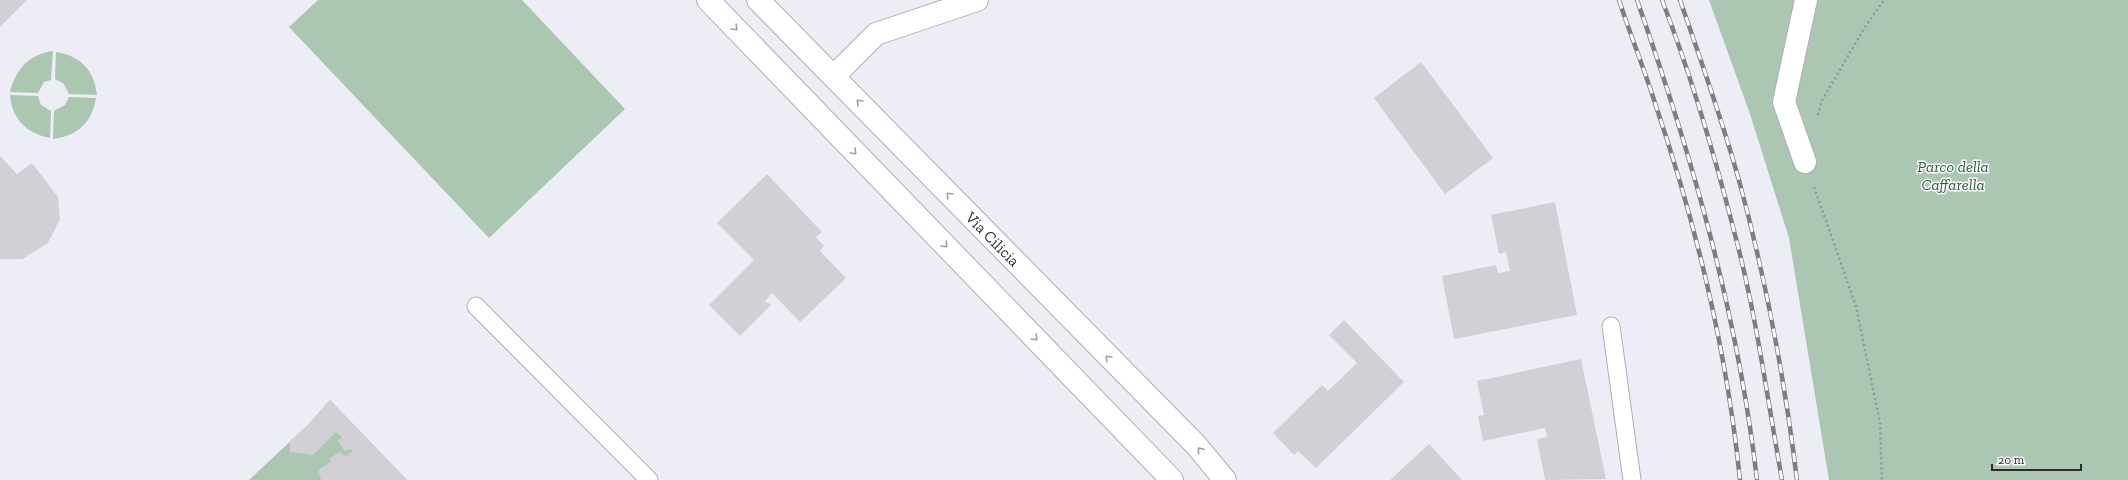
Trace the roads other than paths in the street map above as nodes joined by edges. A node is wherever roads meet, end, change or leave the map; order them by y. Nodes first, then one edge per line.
1 (708, 0) edge
2 (758, 0) edge
3 (977, 0) edge
4 (1806, 0) edge
5 (834, 76) junction
6 (1805, 162) road end
7 (476, 306) dead end
8 (1611, 326) dead end
9 (649, 480) edge
10 (1172, 480) edge
11 (1225, 480) edge
12 (1632, 480) edge

1 -> 10 main road
2 - 5 main road, Via Cilicia
3 - 5 main road
4 - 6 main road
11 -> 5 main road, Via Cilicia
7 - 9 lane
8 - 12 lane

